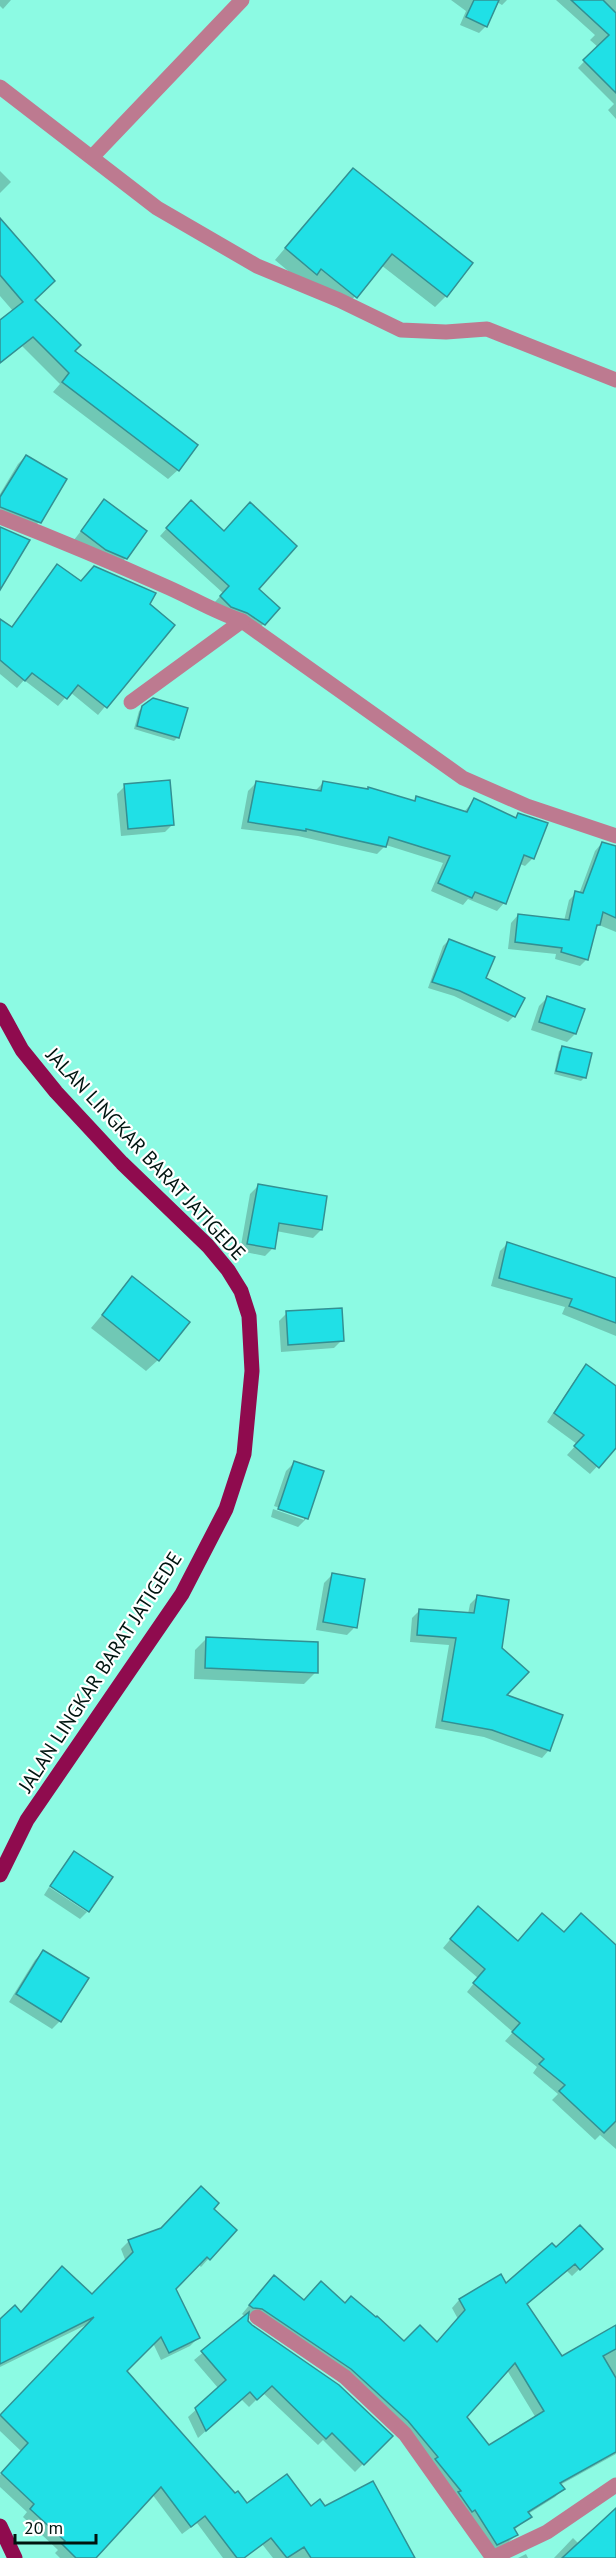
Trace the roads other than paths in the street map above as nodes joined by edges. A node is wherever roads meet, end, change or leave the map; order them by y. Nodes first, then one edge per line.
1 (242, 0) edge
2 (0, 87) edge
3 (93, 156) junction
4 (616, 380) edge
5 (0, 517) edge
6 (242, 621) junction
7 (131, 702) dead end
8 (616, 836) edge
9 (0, 1010) edge
10 (0, 1875) edge
11 (257, 2317) dead end
12 (616, 2485) edge
13 (0, 2526) edge
14 (15, 2558) edge
15 (493, 2558) edge

1 - 3 street
2 - 3 street
3 - 4 street
5 - 6 street
6 - 7 street
6 - 8 street
9 - 10 main road, JALAN LINGKAR BARAT JATIGEDE
11 - 15 street
12 - 15 street
13 - 14 main road

